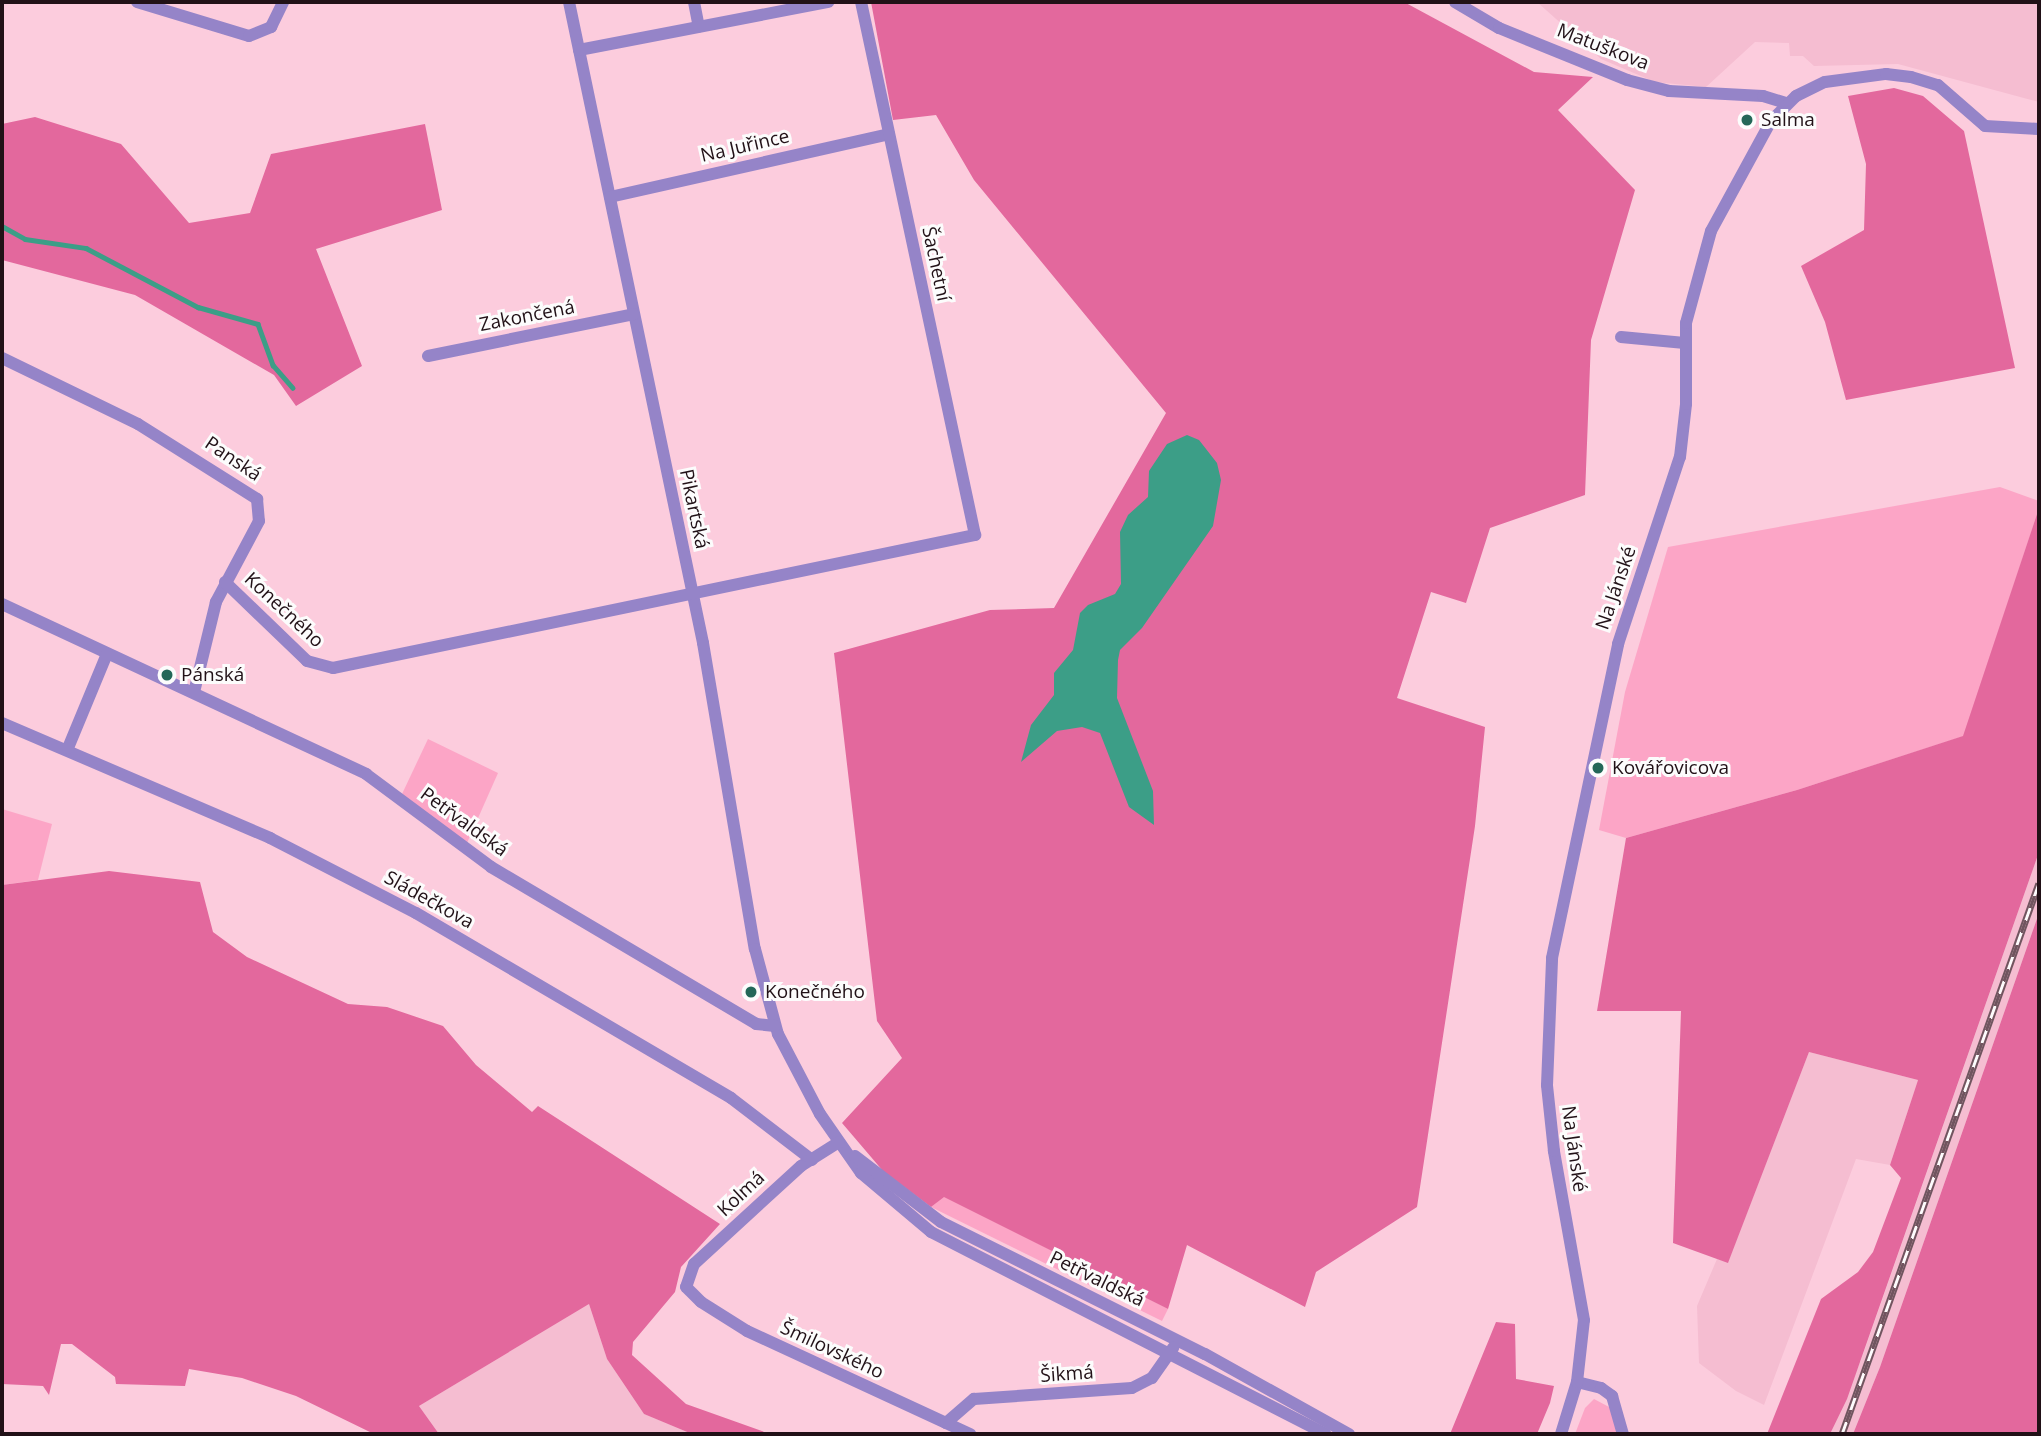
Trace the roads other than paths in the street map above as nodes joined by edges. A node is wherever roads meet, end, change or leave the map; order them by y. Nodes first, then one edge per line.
1 (137, 2) edge
2 (284, 2) edge
3 (569, 2) edge
4 (694, 2) edge
5 (828, 2) edge
6 (861, 2) edge
7 (1455, 2) edge
8 (699, 27) junction
9 (579, 50) junction
10 (1786, 103) junction
11 (2039, 130) edge
12 (889, 134) junction
13 (610, 197) junction
14 (634, 314) junction
15 (1621, 337) dead end
16 (1685, 342) junction
17 (428, 356) dead end
18 (2, 358) edge
19 (975, 535) joint
20 (225, 582) junction
21 (693, 596) junction
22 (2, 604) edge
23 (107, 654) junction
24 (194, 692) junction
25 (2, 723) edge
26 (68, 748) junction
27 (775, 1026) junction
28 (839, 1142) junction
29 (812, 1160) junction
30 (686, 1287) joint
31 (1177, 1340) junction
32 (1170, 1353) junction
33 (1577, 1382) junction
34 (946, 1423) junction
35 (970, 1434) edge
36 (1325, 1434) edge
37 (1349, 1434) edge
38 (1561, 1434) edge
39 (1623, 1434) edge

1 - 2 street
3 - 9 street, Pikartská
4 - 8 street
5 - 8 street
6 - 12 street, Šachetní
7 - 10 street, Matuškova
8 - 9 street
9 - 13 street, Pikartská
10 - 11 street, Na Jánské
10 - 16 street, Na Jánské
12 - 13 street, Na Juřince
12 - 19 street, Šachetní
13 - 14 street, Pikartská
14 - 17 street, Zakončená
14 - 21 street, Pikartská
15 - 16 street
16 - 33 street, Na Jánské
18 - 20 street, Panská
19 - 21 street, Konečného
20 - 21 street, Konečného
20 - 24 street, Panská
21 - 27 street, Pikartská
22 - 23 street, Petřvaldská
23 - 24 street, Petřvaldská
23 - 26 street
24 - 27 street, Petřvaldská
25 - 26 street, Sládečkova
26 - 29 street, Sládečkova
27 - 28 street, Petřvaldská
28 - 29 street, Kolmá
28 - 31 street, Petřvaldská
28 - 32 street, Petřvaldská
29 - 30 street, Kolmá
30 - 34 street, Šmilovského
31 - 32 street, Šikmá
31 - 37 street, Petřvaldská
32 - 34 street, Šikmá
32 - 36 street, Petřvaldská
33 - 38 street, Na Jánské
33 - 39 street
34 - 35 street, Šmilovského

